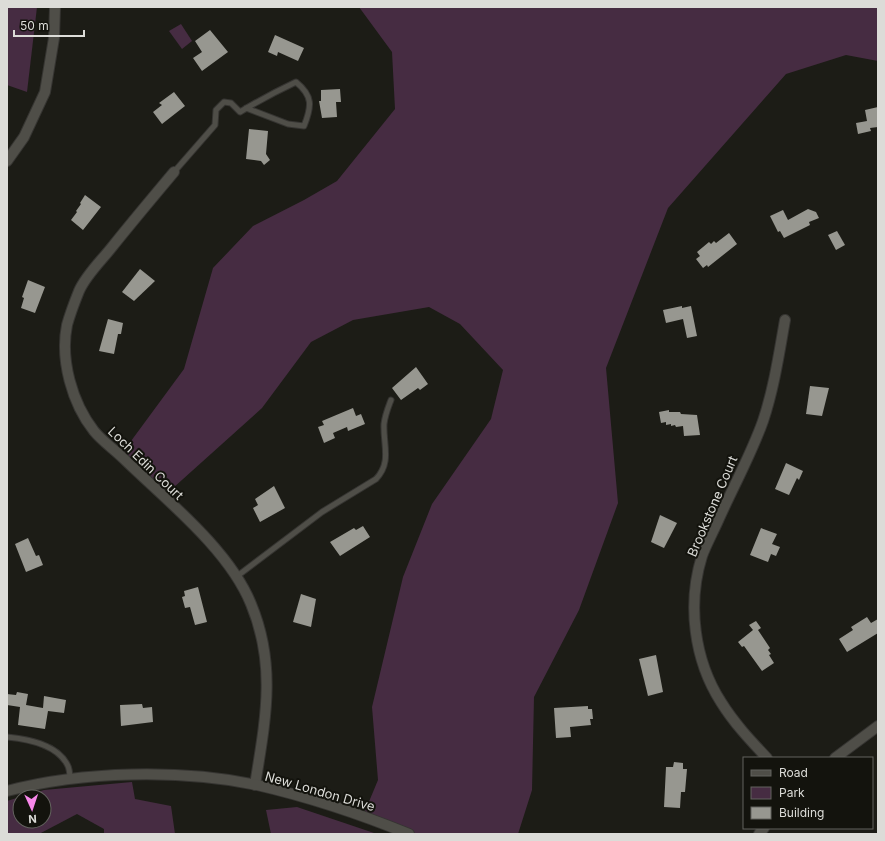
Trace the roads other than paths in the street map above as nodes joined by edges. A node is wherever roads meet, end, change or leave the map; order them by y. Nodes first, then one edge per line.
1 (54, 7) edge
2 (246, 108) junction
3 (7, 161) edge
4 (174, 172) joint
5 (785, 320) dead end
6 (391, 400) dead end
7 (236, 576) junction
8 (878, 726) edge
9 (7, 737) edge
10 (766, 757) edge
11 (836, 757) edge
12 (70, 780) junction
13 (255, 785) junction
14 (7, 791) edge
15 (409, 834) edge

1 - 3 street
2 - 2 lane
2 - 4 lane
4 - 7 street, Loch Edin Court
5 - 10 street, Brookstone Court
6 - 7 lane
7 - 13 street, Loch Edin Court
8 - 11 street
9 - 12 lane
12 - 13 street, New London Drive
12 - 14 street, New London Drive
13 - 15 street, New London Drive

